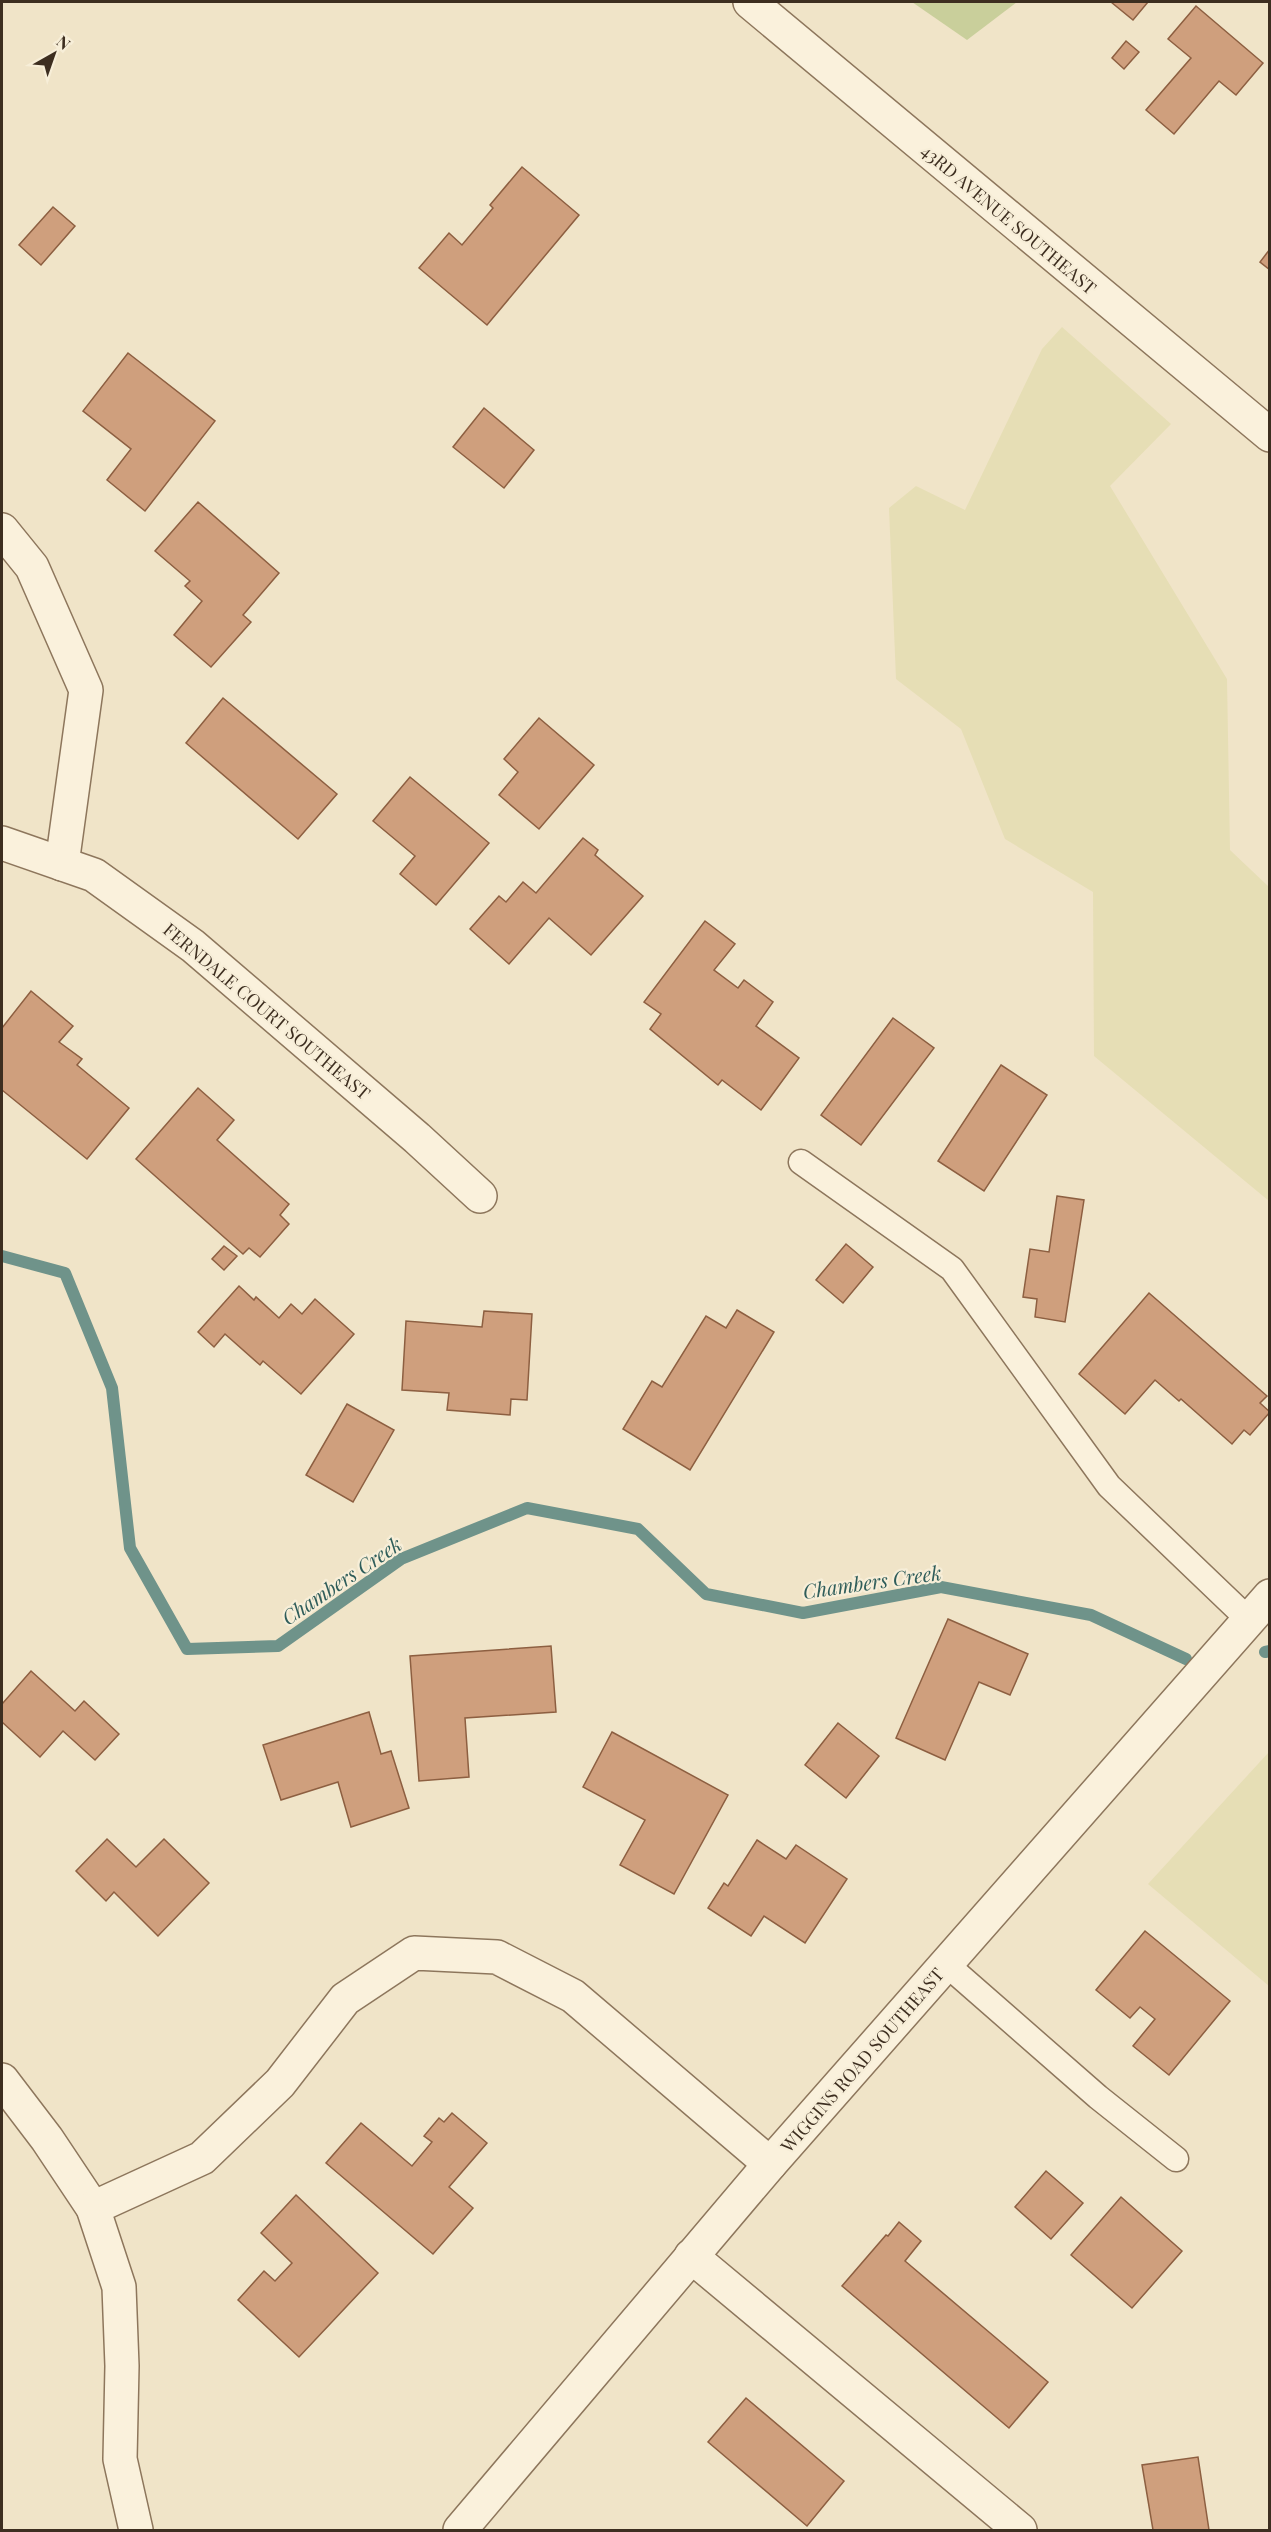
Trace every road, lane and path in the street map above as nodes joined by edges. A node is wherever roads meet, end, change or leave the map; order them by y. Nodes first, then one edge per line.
1 (750, 2) edge
2 (1269, 435) edge
3 (2, 530) edge
4 (2, 843) edge
5 (62, 864) junction
6 (801, 1162) dead end
7 (480, 1196) dead end
8 (1259, 1608) edge
9 (946, 1964) junction
10 (2, 2080) edge
11 (1176, 2159) dead end
12 (770, 2164) junction
13 (93, 2208) junction
14 (691, 2256) junction
15 (136, 2530) edge
16 (460, 2530) edge
17 (1020, 2530) edge

1 - 2 street, 43RD AVENUE SOUTHEAST
3 - 5 street
4 - 5 street, FERNDALE COURT SOUTHEAST
5 - 7 street, FERNDALE COURT SOUTHEAST
6 - 8 lane
8 - 9 street, WIGGINS ROAD SOUTHEAST
9 - 11 lane
9 - 12 street, WIGGINS ROAD SOUTHEAST
10 - 13 street
12 - 13 street
12 - 14 street, WIGGINS ROAD SOUTHEAST
13 - 15 street
14 - 16 street, WIGGINS ROAD SOUTHEAST
14 - 17 street

